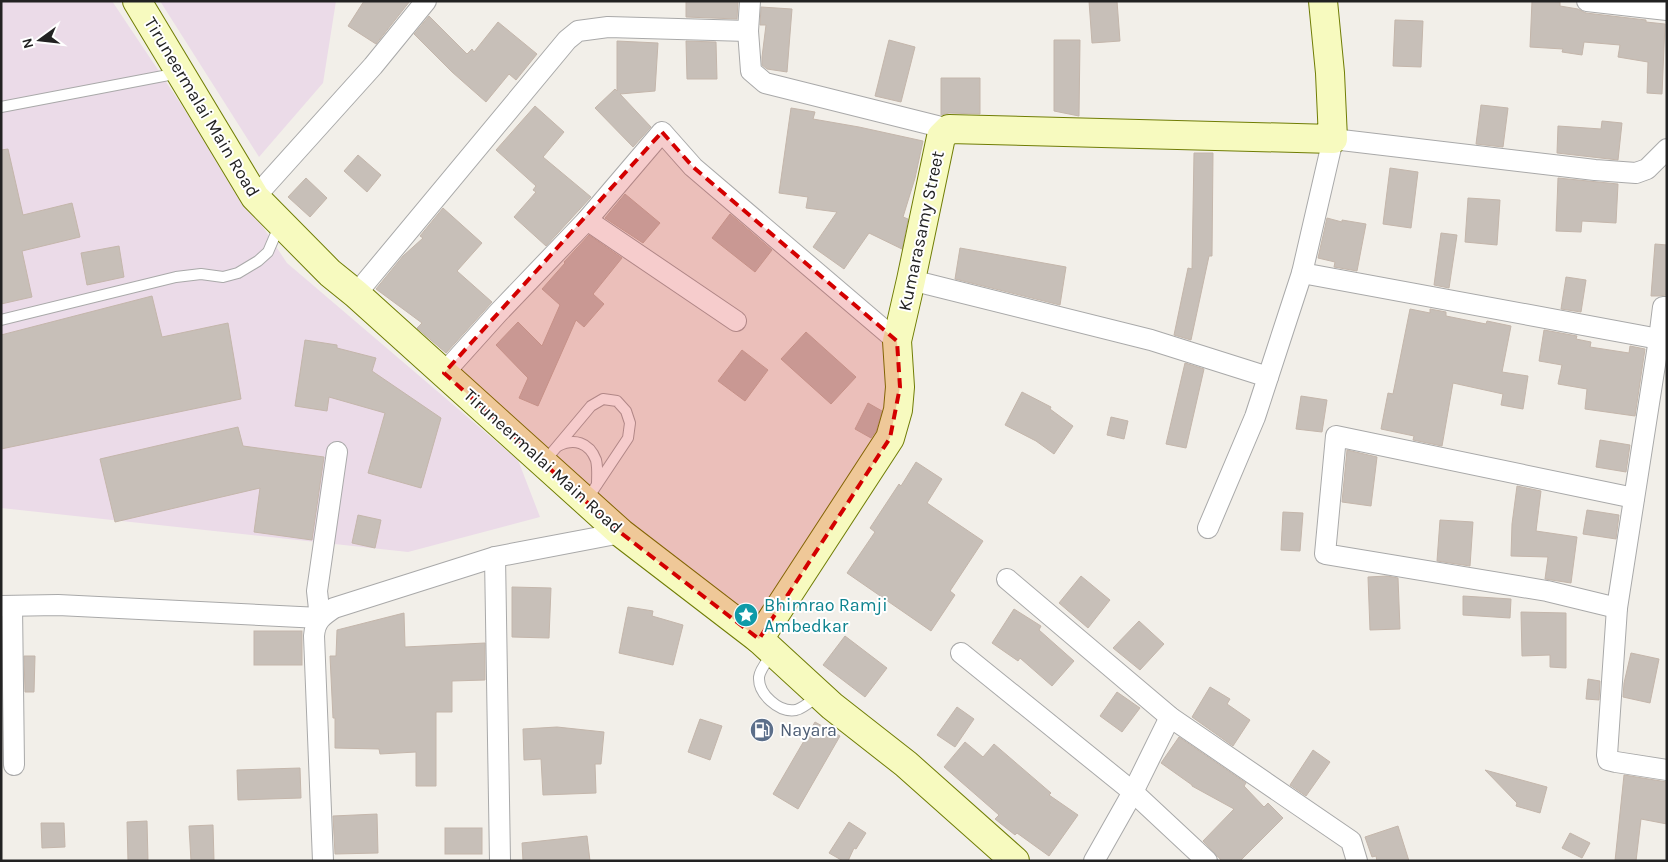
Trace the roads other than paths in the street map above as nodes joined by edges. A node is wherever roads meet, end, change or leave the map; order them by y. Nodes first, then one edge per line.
1 (137, 1) edge
2 (426, 1) edge
3 (750, 1) edge
4 (1323, 1) edge
5 (1587, 1) edge
6 (1667, 10) edge
7 (748, 31) junction
8 (180, 72) junction
9 (1, 107) edge
10 (949, 129) junction
11 (1334, 139) junction
12 (1667, 149) edge
13 (255, 197) junction
14 (587, 220) junction
15 (280, 223) junction
16 (1302, 273) junction
17 (911, 280) junction
18 (356, 294) junction
19 (1667, 307) edge
20 (1, 320) edge
21 (736, 321) dead end
22 (1659, 339) junction
23 (897, 341) junction
24 (444, 373) junction
25 (1268, 377) junction
26 (337, 452) dead end
27 (550, 455) junction
28 (591, 492) junction
29 (1634, 498) junction
30 (1208, 528) dead end
31 (622, 533) junction
32 (495, 557) junction
33 (1007, 579) dead end
34 (7, 606) edge
35 (1617, 608) junction
36 (320, 618) junction
37 (766, 645) junction
38 (961, 653) dead end
39 (826, 700) junction
40 (1170, 717) junction
41 (14, 765) dead end
42 (1667, 770) edge
43 (1133, 792) junction
44 (324, 861) edge
45 (500, 861) edge
46 (1016, 861) edge
47 (1094, 861) edge
48 (1207, 861) edge
49 (1357, 861) edge

1 - 8 main road, Tiruneermalai Main Road
2 - 13 street
3 - 7 street
4 - 11 main road
5 - 6 street
7 - 10 street
7 - 18 street
8 - 9 lane
8 - 13 main road, Tiruneermalai Main Road
10 - 11 main road, Kumarasamy Street
10 - 17 main road, Kumarasamy Street
11 - 12 street
11 - 16 street
13 - 15 main road, Tiruneermalai Main Road
14 - 21 street
14 - 23 street
14 - 24 street
15 - 18 main road, Tiruneermalai Main Road
15 - 20 lane
16 - 22 street
16 - 25 street
17 - 23 main road, Kumarasamy Street
17 - 25 street
18 - 24 main road, Tiruneermalai Main Road
19 - 22 street
22 - 29 street
23 - 37 main road, Kumarasamy Street
24 - 27 main road, Tiruneermalai Main Road
25 - 30 street
26 - 36 street
27 - 28 main road, Tiruneermalai Main Road
27 - 28 lane
27 - 28 lane
28 - 31 main road, Tiruneermalai Main Road
29 - 35 street
29 - 35 street
31 - 32 street
31 - 37 main road, Tiruneermalai Main Road
32 - 36 street
32 - 45 street
33 - 40 street
34 - 36 street
34 - 41 street
35 - 42 street
36 - 44 street
37 - 39 main road, Tiruneermalai Main Road
37 - 39 lane
38 - 43 street
39 - 46 main road, Tiruneermalai Main Road
40 - 43 street
40 - 49 street
43 - 47 street
43 - 48 street

